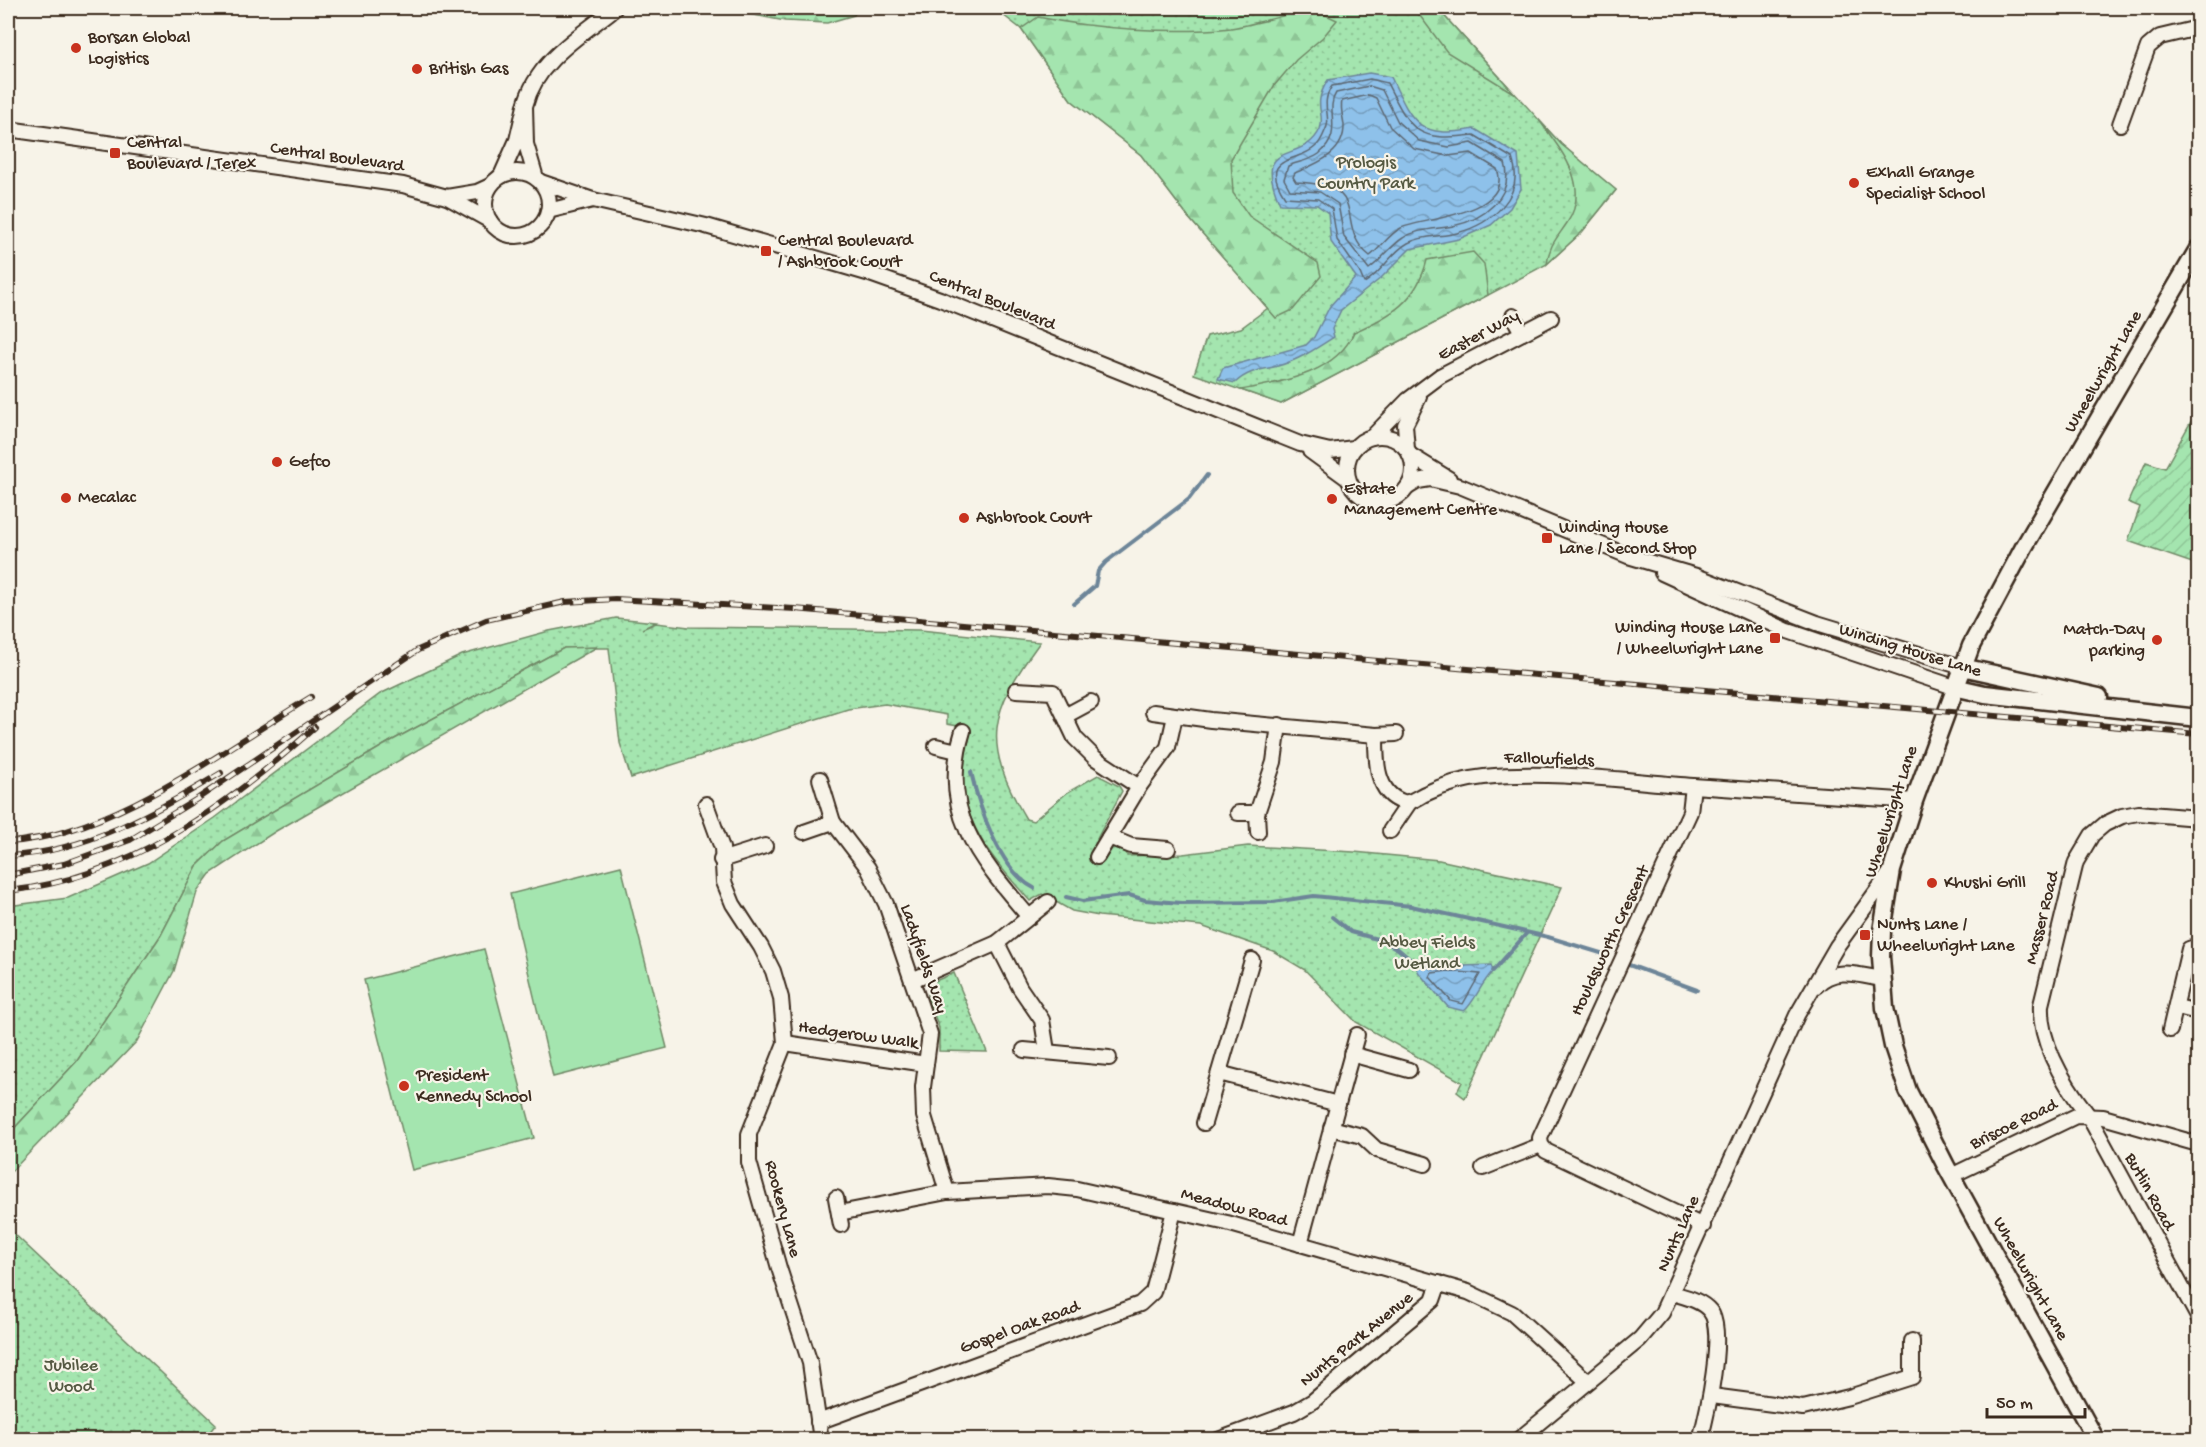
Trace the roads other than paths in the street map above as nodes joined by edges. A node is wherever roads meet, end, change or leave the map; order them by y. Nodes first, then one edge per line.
1 (615, 8) edge
2 (2199, 28) edge
3 (525, 106) junction
4 (2128, 118) dead end
5 (8, 129) edge
6 (501, 176) junction
7 (538, 180) junction
8 (490, 186) junction
9 (447, 197) junction
10 (592, 200) junction
11 (548, 211) junction
12 (490, 221) junction
13 (2199, 249) edge
14 (1513, 316) dead end
15 (1551, 318) dead end
16 (1522, 333) junction
17 (1425, 387) junction
18 (1372, 437) junction
19 (1300, 444) junction
20 (1354, 448) junction
21 (1408, 452) junction
22 (1347, 478) junction
23 (1460, 486) junction
24 (1408, 487) junction
25 (1628, 556) junction
26 (1962, 667) junction
27 (1954, 687) junction
28 (1016, 690) dead end
29 (1091, 702) dead end
30 (1154, 712) dead end
31 (1065, 716) junction
32 (1175, 716) junction
33 (2199, 717) edge
34 (1279, 725) junction
35 (963, 731) dead end
36 (1396, 734) dead end
37 (1376, 735) junction
38 (936, 746) dead end
39 (957, 751) junction
40 (820, 779) dead end
41 (1693, 786) junction
42 (1139, 788) junction
43 (1914, 801) junction
44 (1409, 803) junction
45 (706, 804) dead end
46 (1238, 813) dead end
47 (1257, 813) junction
48 (2199, 818) edge
49 (833, 822) junction
50 (1390, 831) dead end
51 (804, 832) dead end
52 (1258, 832) dead end
53 (1109, 837) junction
54 (765, 846) dead end
55 (1168, 849) dead end
56 (1097, 857) dead end
57 (721, 860) junction
58 (1892, 870) junction
59 (1046, 903) dead end
60 (1029, 917) junction
61 (997, 944) junction
62 (2199, 946) edge
63 (1252, 960) dead end
64 (1881, 979) junction
65 (912, 980) junction
66 (1809, 994) junction
67 (2177, 1006) junction
68 (2199, 1012) edge
69 (2170, 1030) dead end
70 (1357, 1035) dead end
71 (785, 1043) junction
72 (1024, 1050) dead end
73 (1047, 1052) junction
74 (1352, 1054) junction
75 (1109, 1058) dead end
76 (927, 1064) junction
77 (1409, 1070) dead end
78 (1219, 1073) junction
79 (1338, 1104) junction
80 (2088, 1115) junction
81 (1204, 1123) dead end
82 (1332, 1128) junction
83 (2199, 1144) edge
84 (1541, 1146) junction
85 (1425, 1164) dead end
86 (1483, 1168) dead end
87 (1951, 1176) junction
88 (947, 1192) junction
89 (836, 1198) dead end
90 (1174, 1211) junction
91 (1703, 1226) junction
92 (1300, 1244) junction
93 (1439, 1283) junction
94 (1672, 1293) junction
95 (2199, 1317) edge
96 (1912, 1341) dead end
97 (1587, 1381) junction
98 (1712, 1396) junction
99 (818, 1422) junction
100 (821, 1440) edge
101 (1218, 1440) edge
102 (1518, 1440) edge
103 (1700, 1440) edge
104 (2096, 1440) edge

1 - 3 street
2 - 4 street
3 - 6 street
3 - 7 street
5 - 9 street, Central Boulevard
6 - 7 street
6 - 8 street
7 - 10 street, Central Boulevard
7 - 11 street
8 - 9 street, Central Boulevard
8 - 12 street
9 - 12 street, Central Boulevard
10 - 11 street, Central Boulevard
10 - 19 street, Central Boulevard
11 - 12 street
13 - 26 street, Wheelwright Lane
14 - 16 street
15 - 16 street, Easter Way
16 - 17 street, Easter Way
17 - 18 street, Easter Way
17 - 21 street, Easter Way
18 - 20 street
18 - 21 street
19 - 20 street, Central Boulevard
19 - 22 street, Central Boulevard
20 - 22 street
21 - 23 street, Winding House Lane
21 - 24 street
22 - 24 street
23 - 24 street, Winding House Lane
23 - 25 street, Winding House Lane
25 - 26 street, Winding House Lane
25 - 27 street, Winding House Lane
26 - 27 street, Wheelwright Lane
26 - 33 street, Winding House Lane
27 - 33 street, Winding House Lane
27 - 43 street, Wheelwright Lane
28 - 31 street
29 - 31 street
30 - 32 street
31 - 42 street
32 - 34 street
32 - 42 street
34 - 37 street
34 - 47 street
35 - 39 street
36 - 37 street
37 - 44 street
38 - 39 street
39 - 60 street
40 - 49 street, Ladyfields Way
41 - 43 street
41 - 44 street, Fallowfields
41 - 84 street, Houldsworth Crescent
42 - 53 street
43 - 58 street, Wheelwright Lane
44 - 50 street, Fallowfields
45 - 57 street, Rookery Lane
46 - 47 street
47 - 52 street
48 - 80 street, Masser Road
49 - 51 street
49 - 65 street, Ladyfields Way
53 - 55 street
53 - 56 street
54 - 57 street
57 - 71 street, Rookery Lane
58 - 64 street, Wheelwright Lane
58 - 66 street, Nunts Lane
59 - 60 street
60 - 61 street
61 - 65 street
61 - 73 street
62 - 67 street
63 - 78 street
64 - 66 street, Nunts Lane
64 - 87 street, Wheelwright Lane
65 - 76 street, Ladyfields Way
66 - 91 street, Nunts Lane
67 - 68 street
67 - 69 street
70 - 74 street
71 - 76 street, Hedgerow Walk
71 - 99 street, Rookery Lane
72 - 73 street
73 - 75 street
74 - 77 street
74 - 79 street
76 - 88 street, Ladyfields Way
78 - 79 street
78 - 81 street
79 - 82 street
80 - 83 street, Briscoe Road
80 - 87 street, Briscoe Road
80 - 95 street, Butlin Road
82 - 85 street
82 - 92 street
84 - 86 street
84 - 91 street
87 - 104 street, Wheelwright Lane
88 - 89 street, Meadow Road
88 - 90 street, Meadow Road
90 - 92 street, Meadow Road
90 - 99 street, Gospel Oak Road
91 - 94 street, Nunts Lane
92 - 93 street, Meadow Road
93 - 97 street, Meadow Road
93 - 101 street, Nunts Park Avenue
94 - 97 street, Nunts Lane
94 - 98 street
96 - 98 street
97 - 102 street, Nunts Lane
98 - 103 street
99 - 100 street, Rookery Lane

